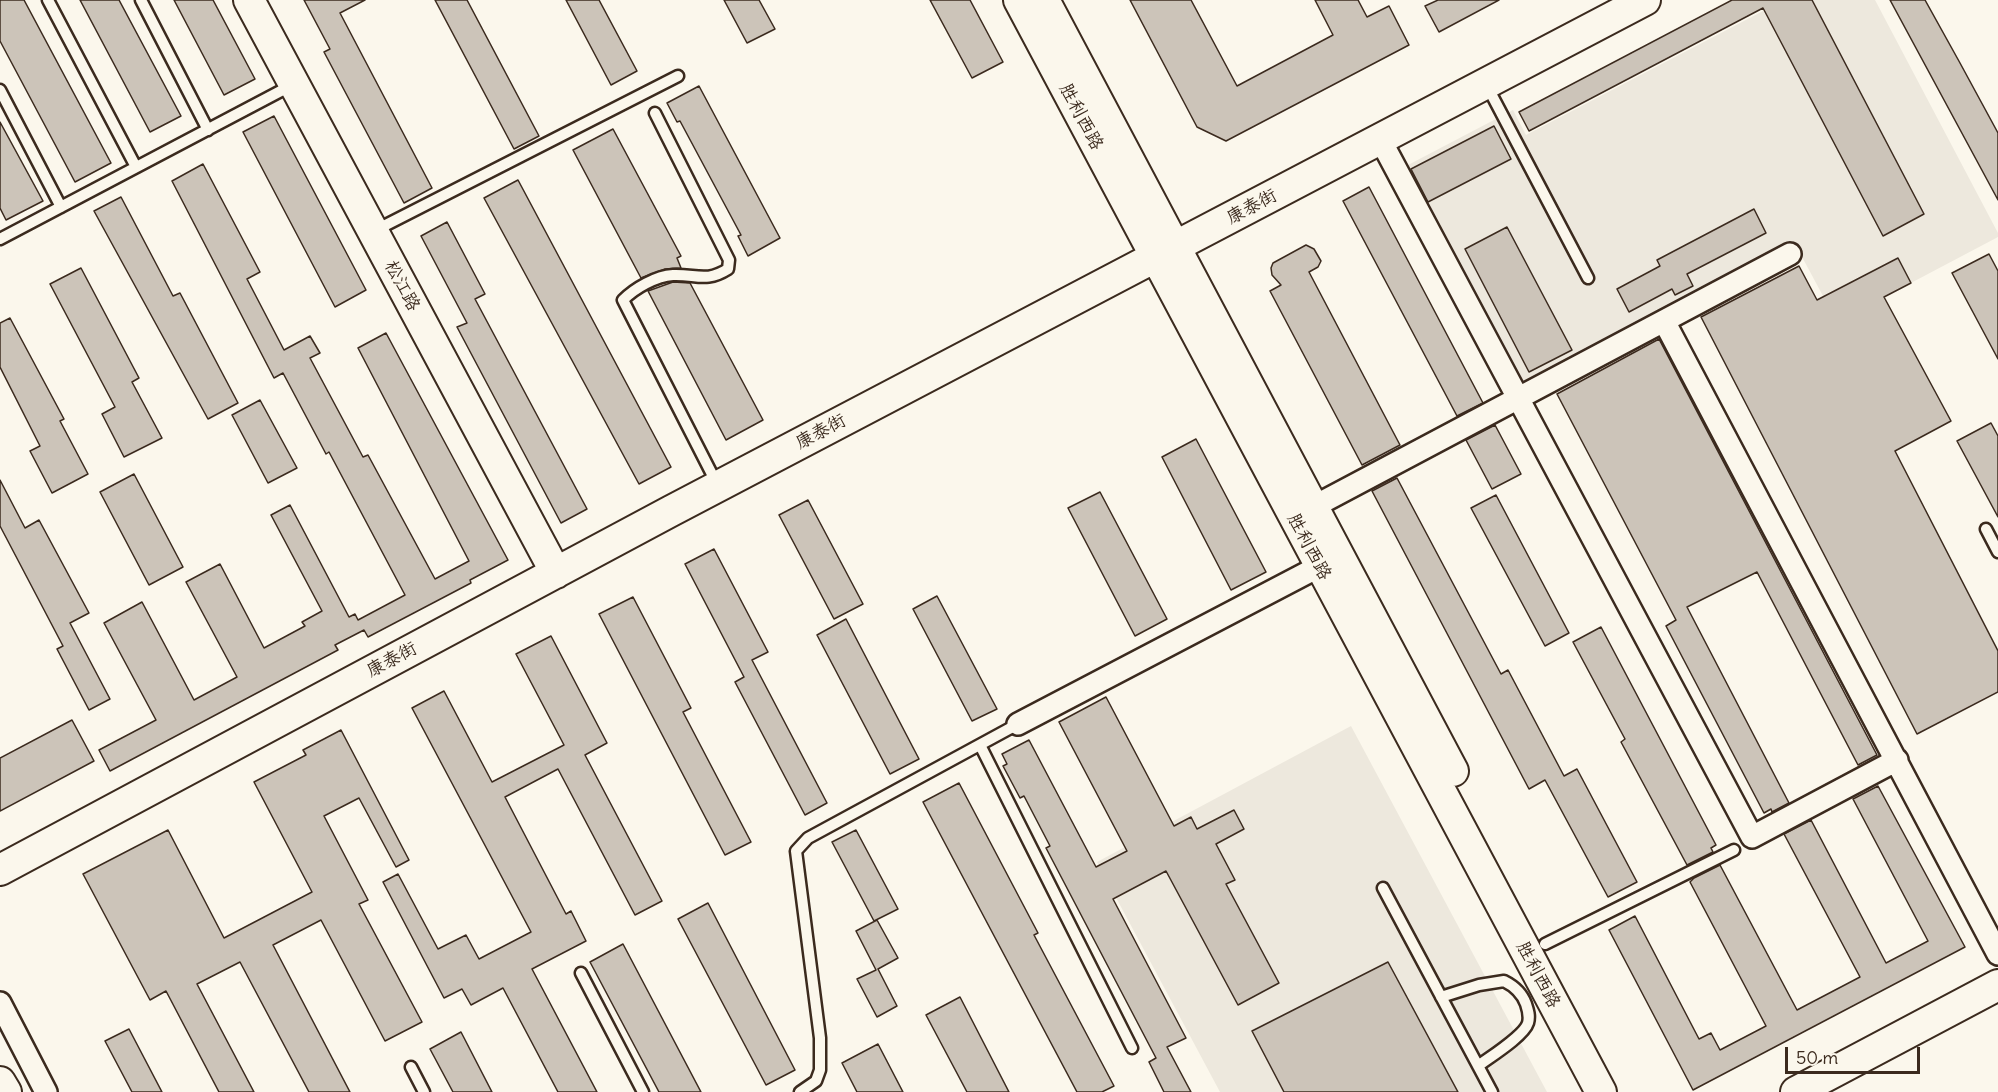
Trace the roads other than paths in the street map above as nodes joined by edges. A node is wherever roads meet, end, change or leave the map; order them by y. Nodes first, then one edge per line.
1 (48, 0) edge
2 (141, 0) edge
3 (249, 0) edge
4 (1645, 0) edge
5 (1042, 1) edge
6 (678, 76) dead end
7 (294, 84) junction
8 (1486, 84) junction
9 (0, 90) edge
10 (655, 113) dead end
11 (208, 130) junction
12 (1380, 139) junction
13 (136, 167) junction
14 (61, 207) junction
15 (373, 231) junction
16 (0, 239) edge
17 (1165, 252) junction
18 (1790, 254) dead end
19 (1588, 278) dead end
20 (1664, 321) junction
21 (1518, 398) junction
22 (718, 486) junction
23 (1313, 507) junction
24 (1986, 529) dead end
25 (1998, 552) edge
26 (1320, 566) junction
27 (556, 573) junction
28 (1018, 724) joint
29 (980, 745) junction
30 (1897, 760) junction
31 (1734, 850) dead end
32 (0, 870) edge
33 (1383, 888) dead end
34 (1545, 944) junction
35 (1998, 954) edge
36 (581, 973) dead end
37 (1998, 985) edge
38 (1535, 995) junction
39 (1441, 997) junction
40 (0, 1004) edge
41 (1132, 1048) dead end
42 (1478, 1066) junction
43 (411, 1067) dead end
44 (0, 1082) edge
45 (6, 1092) edge
46 (46, 1092) edge
47 (424, 1092) edge
48 (643, 1092) edge
49 (800, 1092) edge
50 (1492, 1092) edge
51 (1601, 1092) edge
52 (1623, 1092) edge
53 (1796, 1092) edge

1 - 13 lane
2 - 11 lane
3 - 7 street, 松江路
4 - 8 street, 康泰街
5 - 17 street, 胜利西路
6 - 15 lane
7 - 11 lane
7 - 15 street, 松江路
8 - 12 street, 康泰街
8 - 19 lane
9 - 14 lane
10 - 22 lane
11 - 13 lane
12 - 17 street, 康泰街
12 - 21 street
13 - 14 lane
14 - 16 lane
15 - 27 street, 松江路
17 - 22 street, 康泰街
17 - 23 street, 胜利西路
17 - 26 street, 胜利西路
18 - 20 street
20 - 21 street
20 - 30 street
21 - 23 street
21 - 30 street
22 - 27 street, 康泰街
23 - 34 street, 胜利西路
24 - 25 lane
26 - 28 street
26 - 38 street, 胜利西路
27 - 32 street, 康泰街
28 - 29 lane
29 - 41 lane
29 - 49 lane
30 - 35 street
31 - 34 lane
33 - 39 lane
34 - 52 street, 胜利西路
36 - 48 lane
37 - 53 street
38 - 39 lane
38 - 42 lane
38 - 51 street, 胜利西路
39 - 42 lane
40 - 46 street
42 - 50 lane
43 - 47 lane
44 - 45 street

